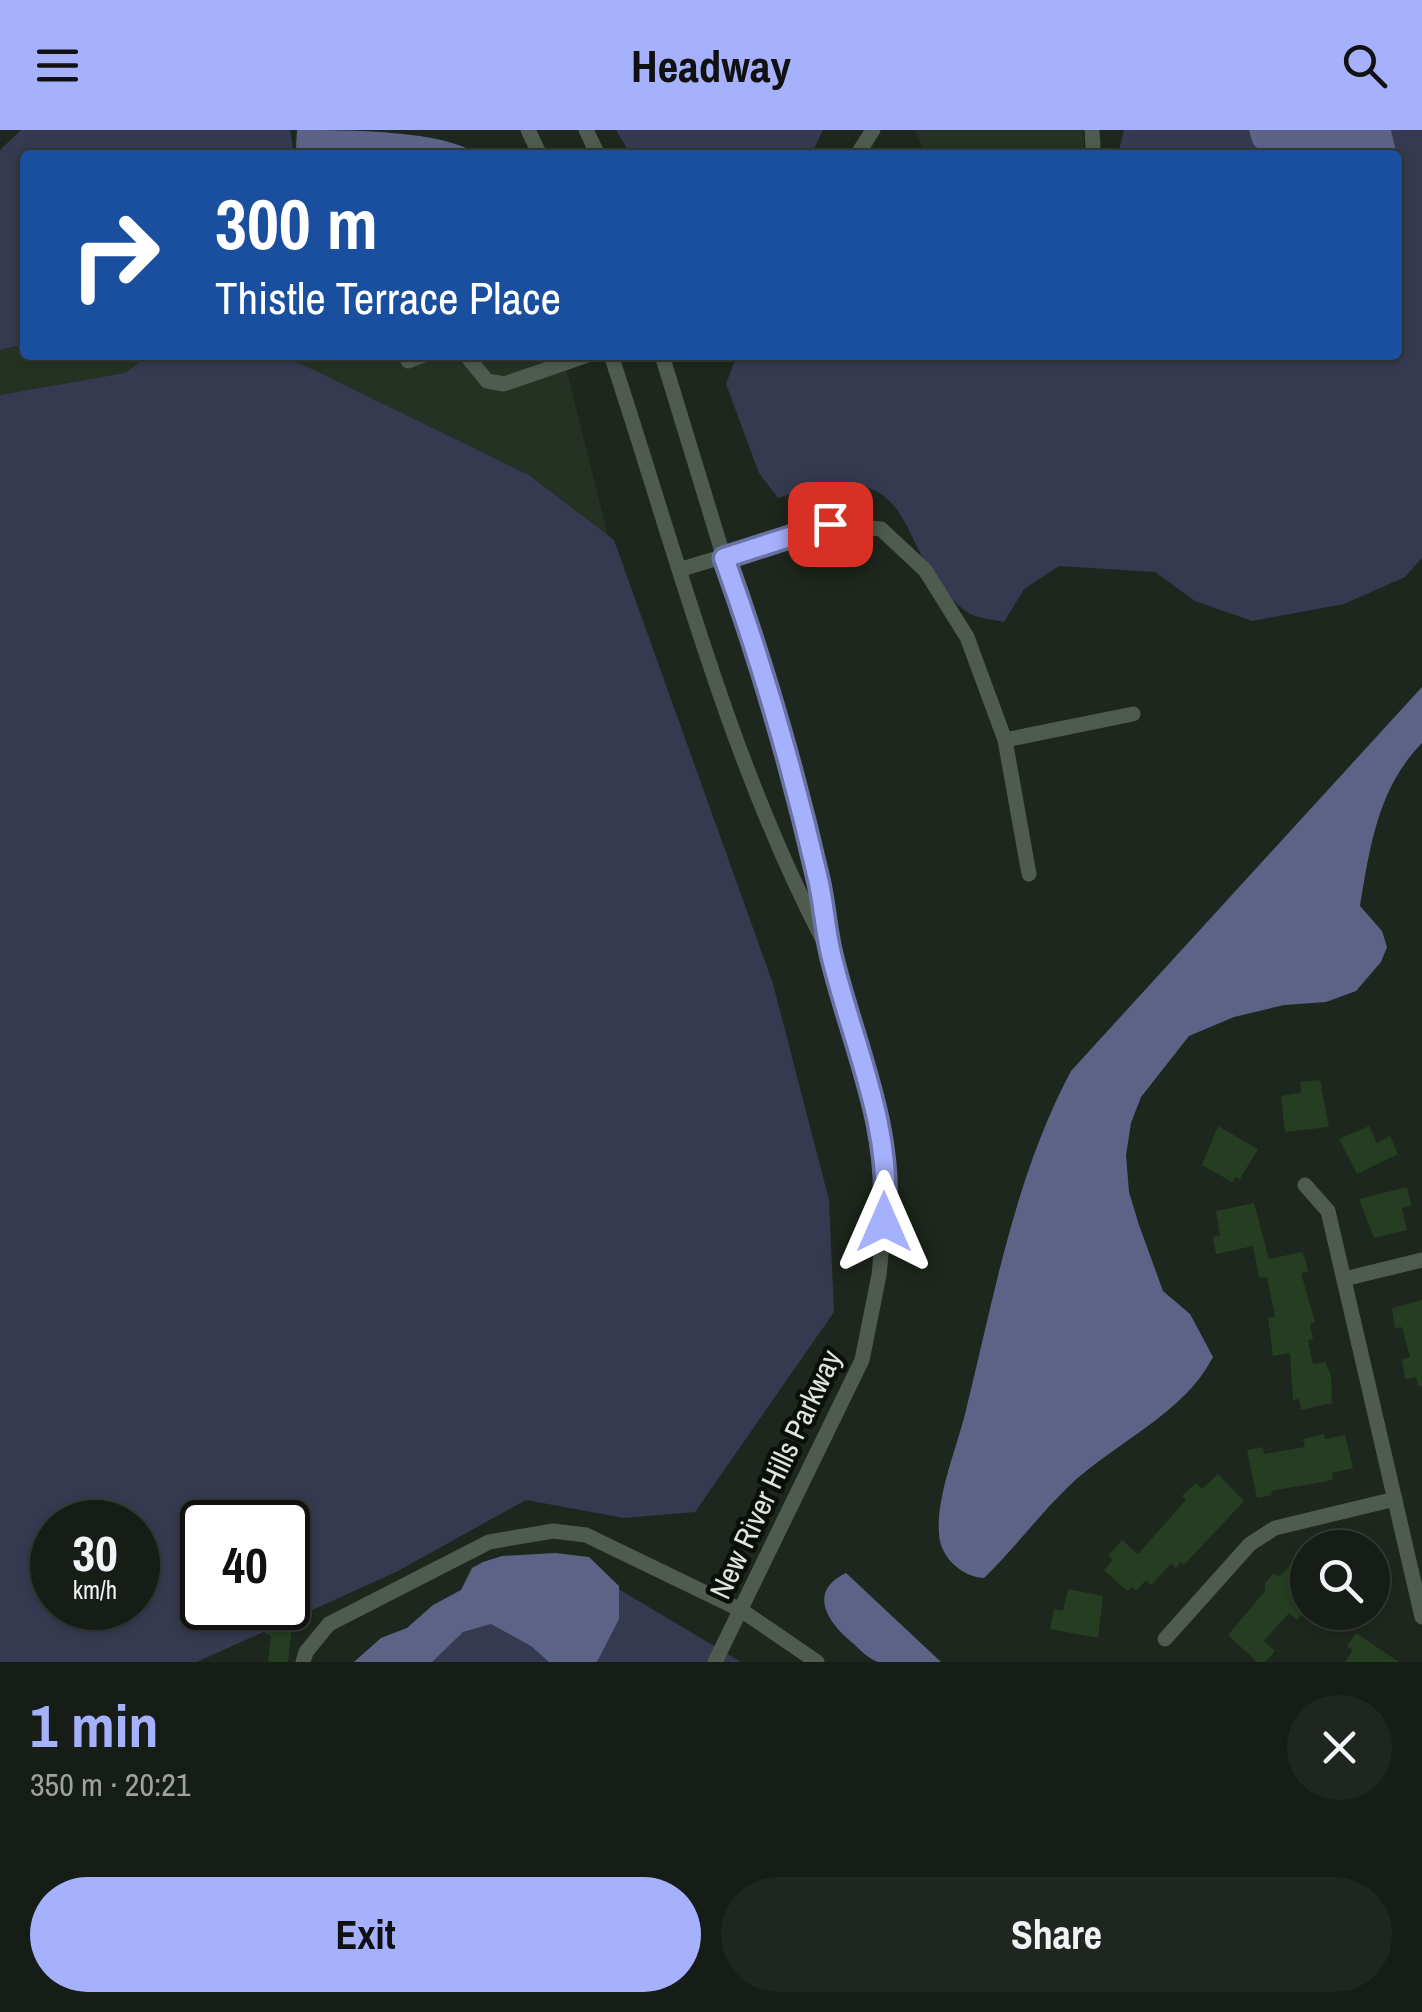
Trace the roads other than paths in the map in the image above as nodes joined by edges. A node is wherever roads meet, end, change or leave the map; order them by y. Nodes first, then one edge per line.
1 (470, 360) edge
2 (574, 360) edge
3 (613, 360) edge
4 (664, 360) edge
5 (724, 558) junction
6 (682, 569) junction
7 (1133, 714) dead end
8 (1005, 740) junction
9 (1029, 874) dead end
10 (831, 954) junction
11 (1305, 1185) dead end
12 (1422, 1260) edge
13 (1344, 1279) junction
14 (1395, 1500) junction
15 (741, 1610) junction
16 (1422, 1618) edge
17 (1165, 1640) dead end
18 (303, 1662) edge
19 (715, 1662) edge
20 (817, 1662) edge

1 - 2 street
3 - 6 street, New River Hills Parkway
4 - 5 street, New River Hills Parkway
5 - 6 street
5 - 8 street
5 - 10 street, New River Hills Parkway
6 - 10 street, New River Hills Parkway
7 - 8 street
8 - 9 street
10 - 15 street, New River Hills Parkway
11 - 13 street
12 - 13 street
13 - 14 street
14 - 16 street
14 - 17 street
15 - 18 street
15 - 19 street, New River Hills Parkway
15 - 20 street

